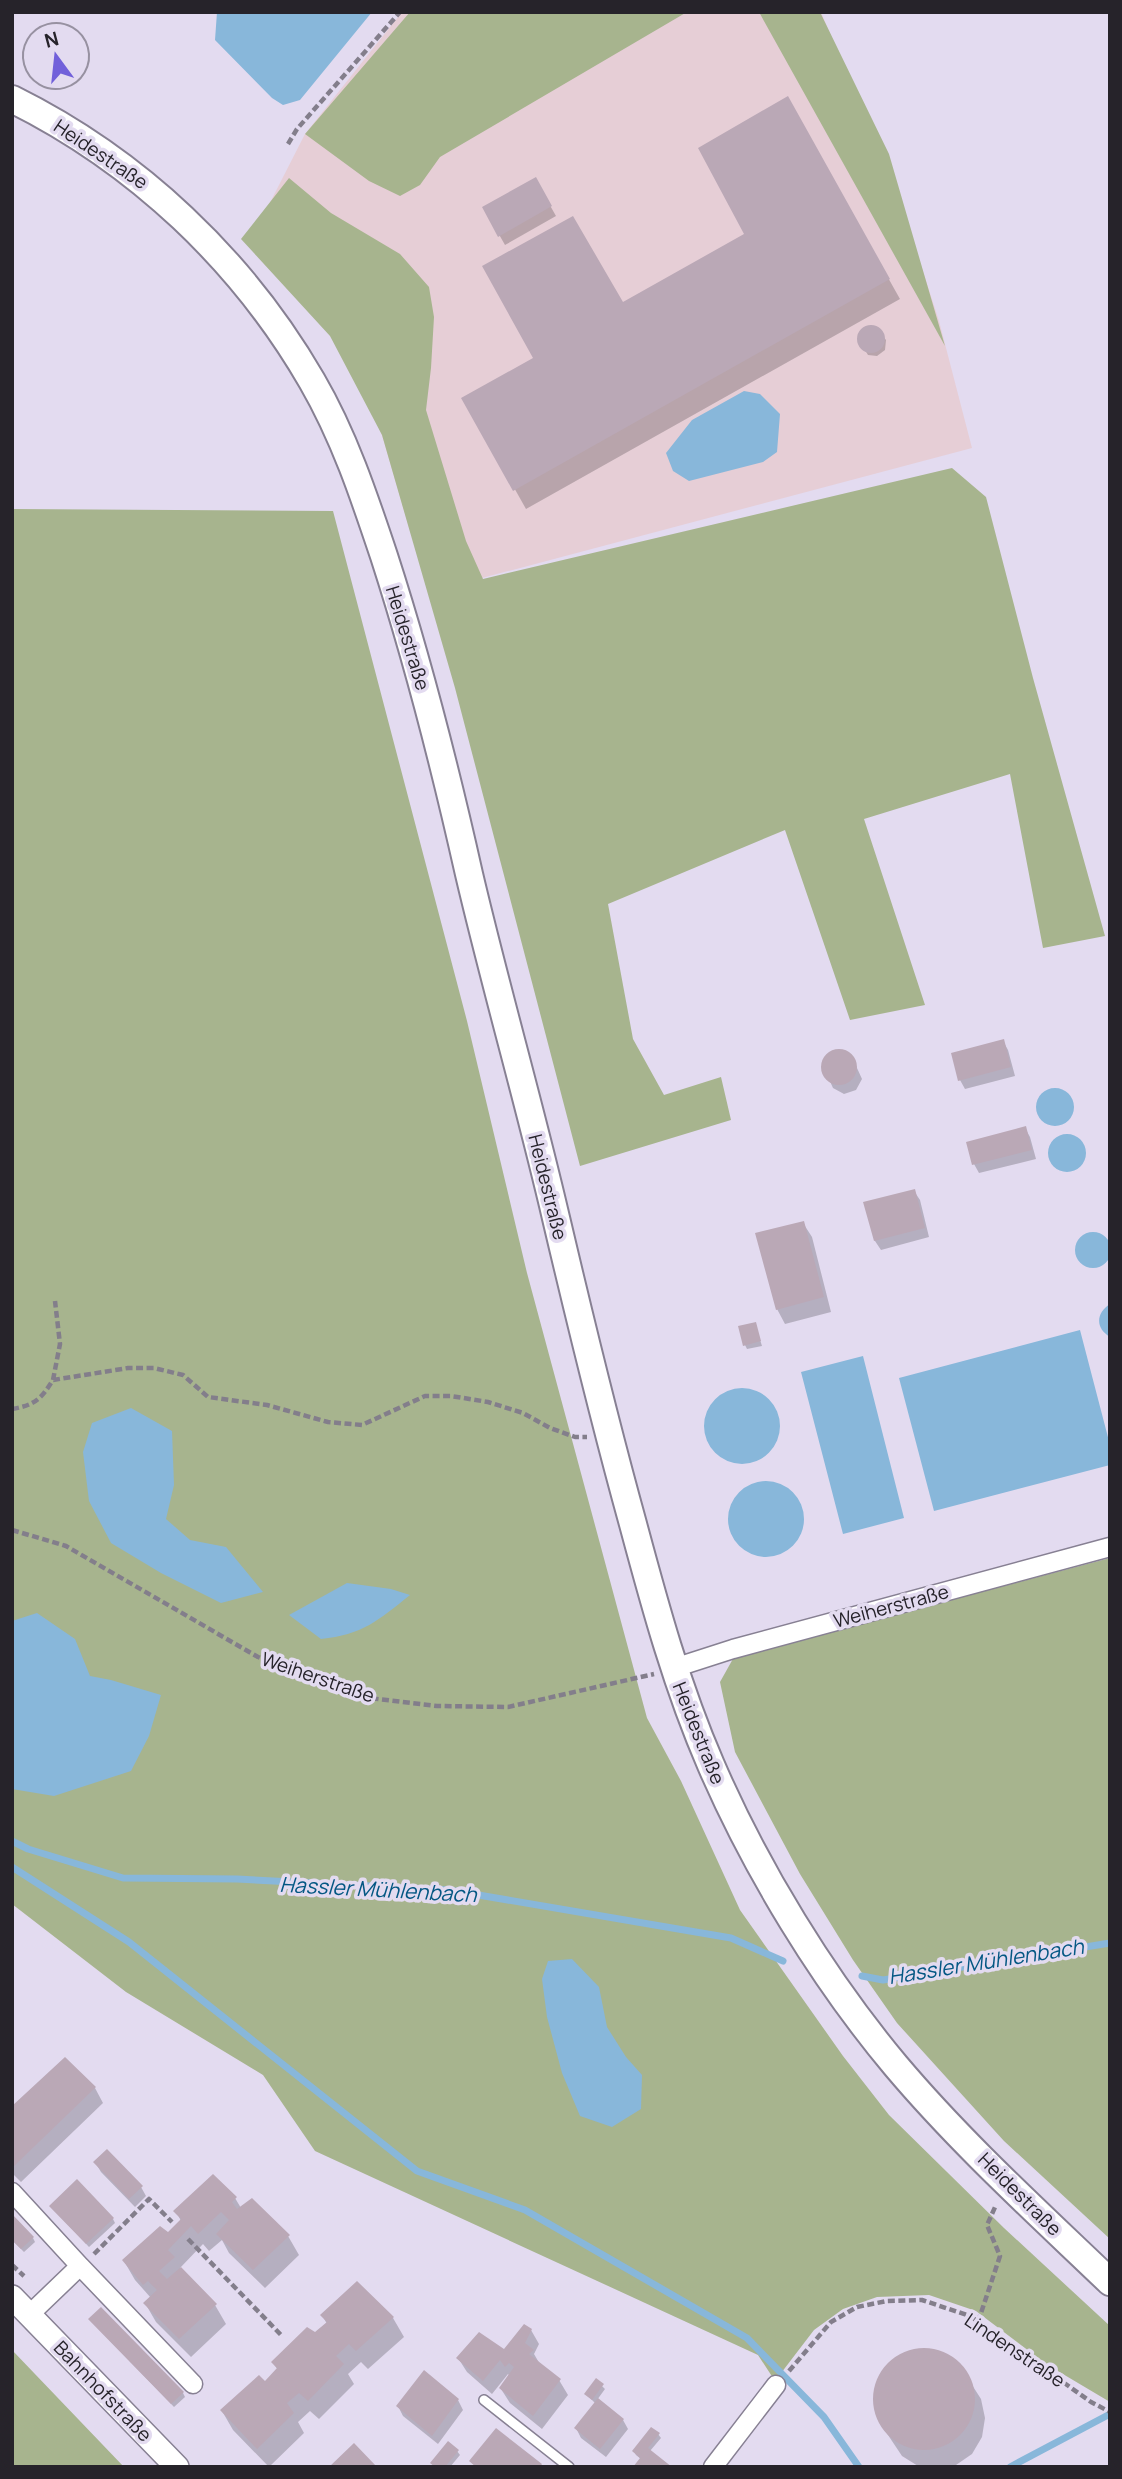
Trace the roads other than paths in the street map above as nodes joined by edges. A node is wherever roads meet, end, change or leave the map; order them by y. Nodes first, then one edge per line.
1 (12, 99) edge
2 (1110, 1547) edge
3 (662, 1672) junction
4 (12, 2192) edge
5 (80, 2266) junction
6 (1110, 2282) edge
7 (12, 2297) edge
8 (29, 2315) junction
9 (193, 2385) dead end
10 (776, 2385) dead end
11 (484, 2400) dead end
12 (177, 2467) edge
13 (569, 2467) edge
14 (713, 2467) edge

1 - 3 main road, Heidestraße
2 - 3 street, Weiherstraße
3 - 6 main road, Heidestraße
4 - 5 street
5 - 8 street
5 - 9 street
7 - 8 street, Bahnhofstraße
8 - 12 street, Bahnhofstraße
10 - 14 street
11 - 13 lane

